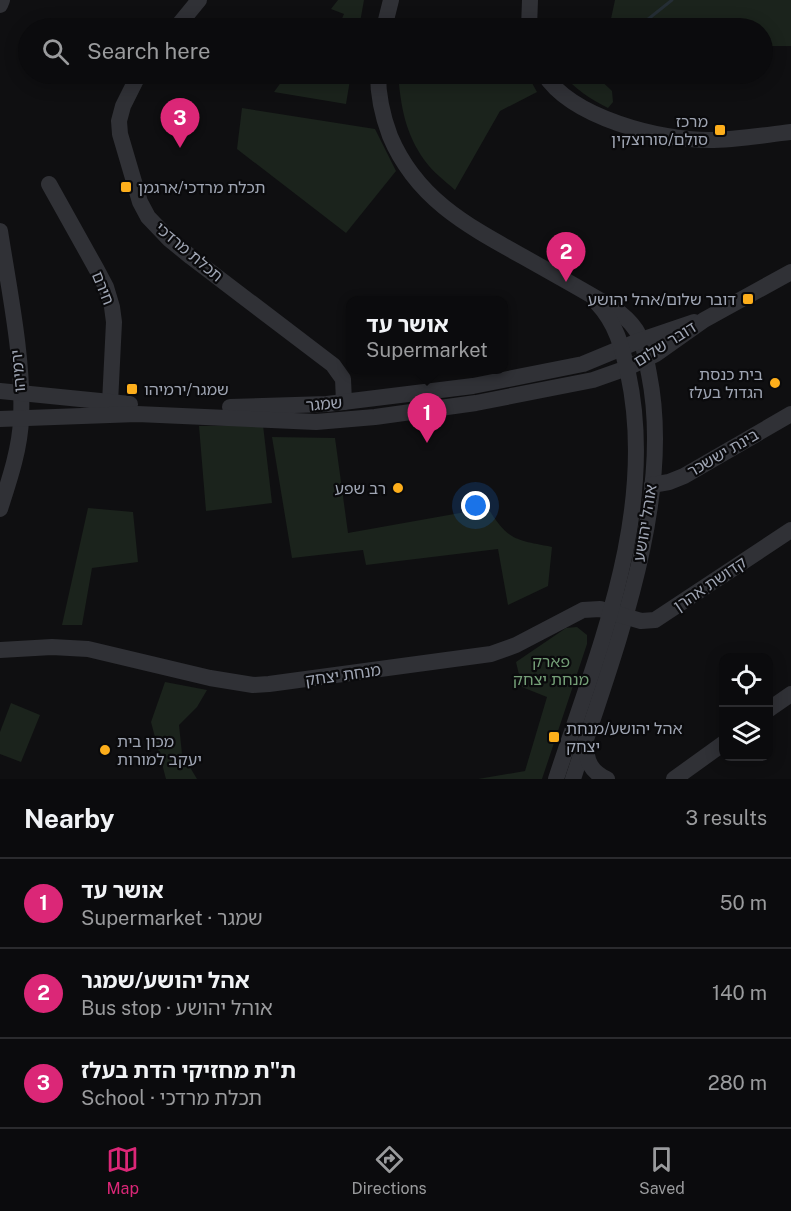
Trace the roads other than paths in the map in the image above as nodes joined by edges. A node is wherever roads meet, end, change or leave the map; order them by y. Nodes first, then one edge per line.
1 (2, 0) edge
2 (199, 0) edge
3 (391, 0) edge
4 (530, 0) edge
5 (0, 5) edge
6 (184, 18) edge
7 (386, 18) edge
8 (529, 18) edge
9 (135, 84) edge
10 (378, 84) edge
11 (552, 84) edge
12 (791, 132) edge
13 (48, 184) dead end
14 (0, 231) edge
15 (791, 272) edge
16 (581, 289) junction
17 (704, 320) junction
18 (641, 340) junction
19 (622, 348) junction
20 (646, 360) junction
21 (627, 368) junction
22 (0, 392) edge
23 (20, 393) junction
24 (344, 402) junction
25 (110, 403) junction
26 (791, 414) edge
27 (0, 419) edge
28 (21, 419) junction
29 (358, 419) junction
30 (652, 485) junction
31 (0, 509) edge
32 (791, 530) edge
33 (614, 616) junction
34 (0, 642) edge
35 (0, 650) edge
36 (116, 655) junction
37 (586, 741) junction
38 (719, 746) edge
39 (556, 779) edge
40 (573, 779) edge
41 (607, 779) edge
42 (674, 779) edge

1 - 5 street
2 - 6 street
3 - 7 street
4 - 8 street
9 - 24 street, תכלת מרדכי
10 - 16 street, אוהל יהושע
11 - 12 street
13 - 25 street, חירם
14 - 23 street, ירמיהו
15 - 17 street, דובר שלום
16 - 18 street, אוהל יהושע
16 - 19 street, אוהל יהושע
17 - 18 street, דובר שלום
17 - 20 street, דובר שלום
18 - 19 street, שמגר
18 - 20 street, אוהל יהושע
19 - 21 street, אוהל יהושע
19 - 24 street, שמגר
20 - 21 street, דובר שלום
20 - 30 street, אוהל יהושע
21 - 29 street, שמגר
21 - 33 street, אוהל יהושע
22 - 23 street, שמגר
23 - 25 street, שמגר
23 - 28 street, ירמיהו
24 - 25 street, שמגר
24 - 29 street
26 - 30 street, בינת יששכר
27 - 28 street, שמגר
28 - 29 street, שמגר
28 - 31 street, ירמיהו
30 - 33 street, אוהל יהושע
32 - 33 street, קדושת אהרן
33 - 36 street, מנחת יצחק
33 - 37 street, אוהל יהושע
33 - 39 street, אוהל יהושע
34 - 36 street, מנחת יצחק
35 - 36 street, מנחת יצחק
37 - 40 street, אוהל יהושע
37 - 41 street
38 - 42 street

